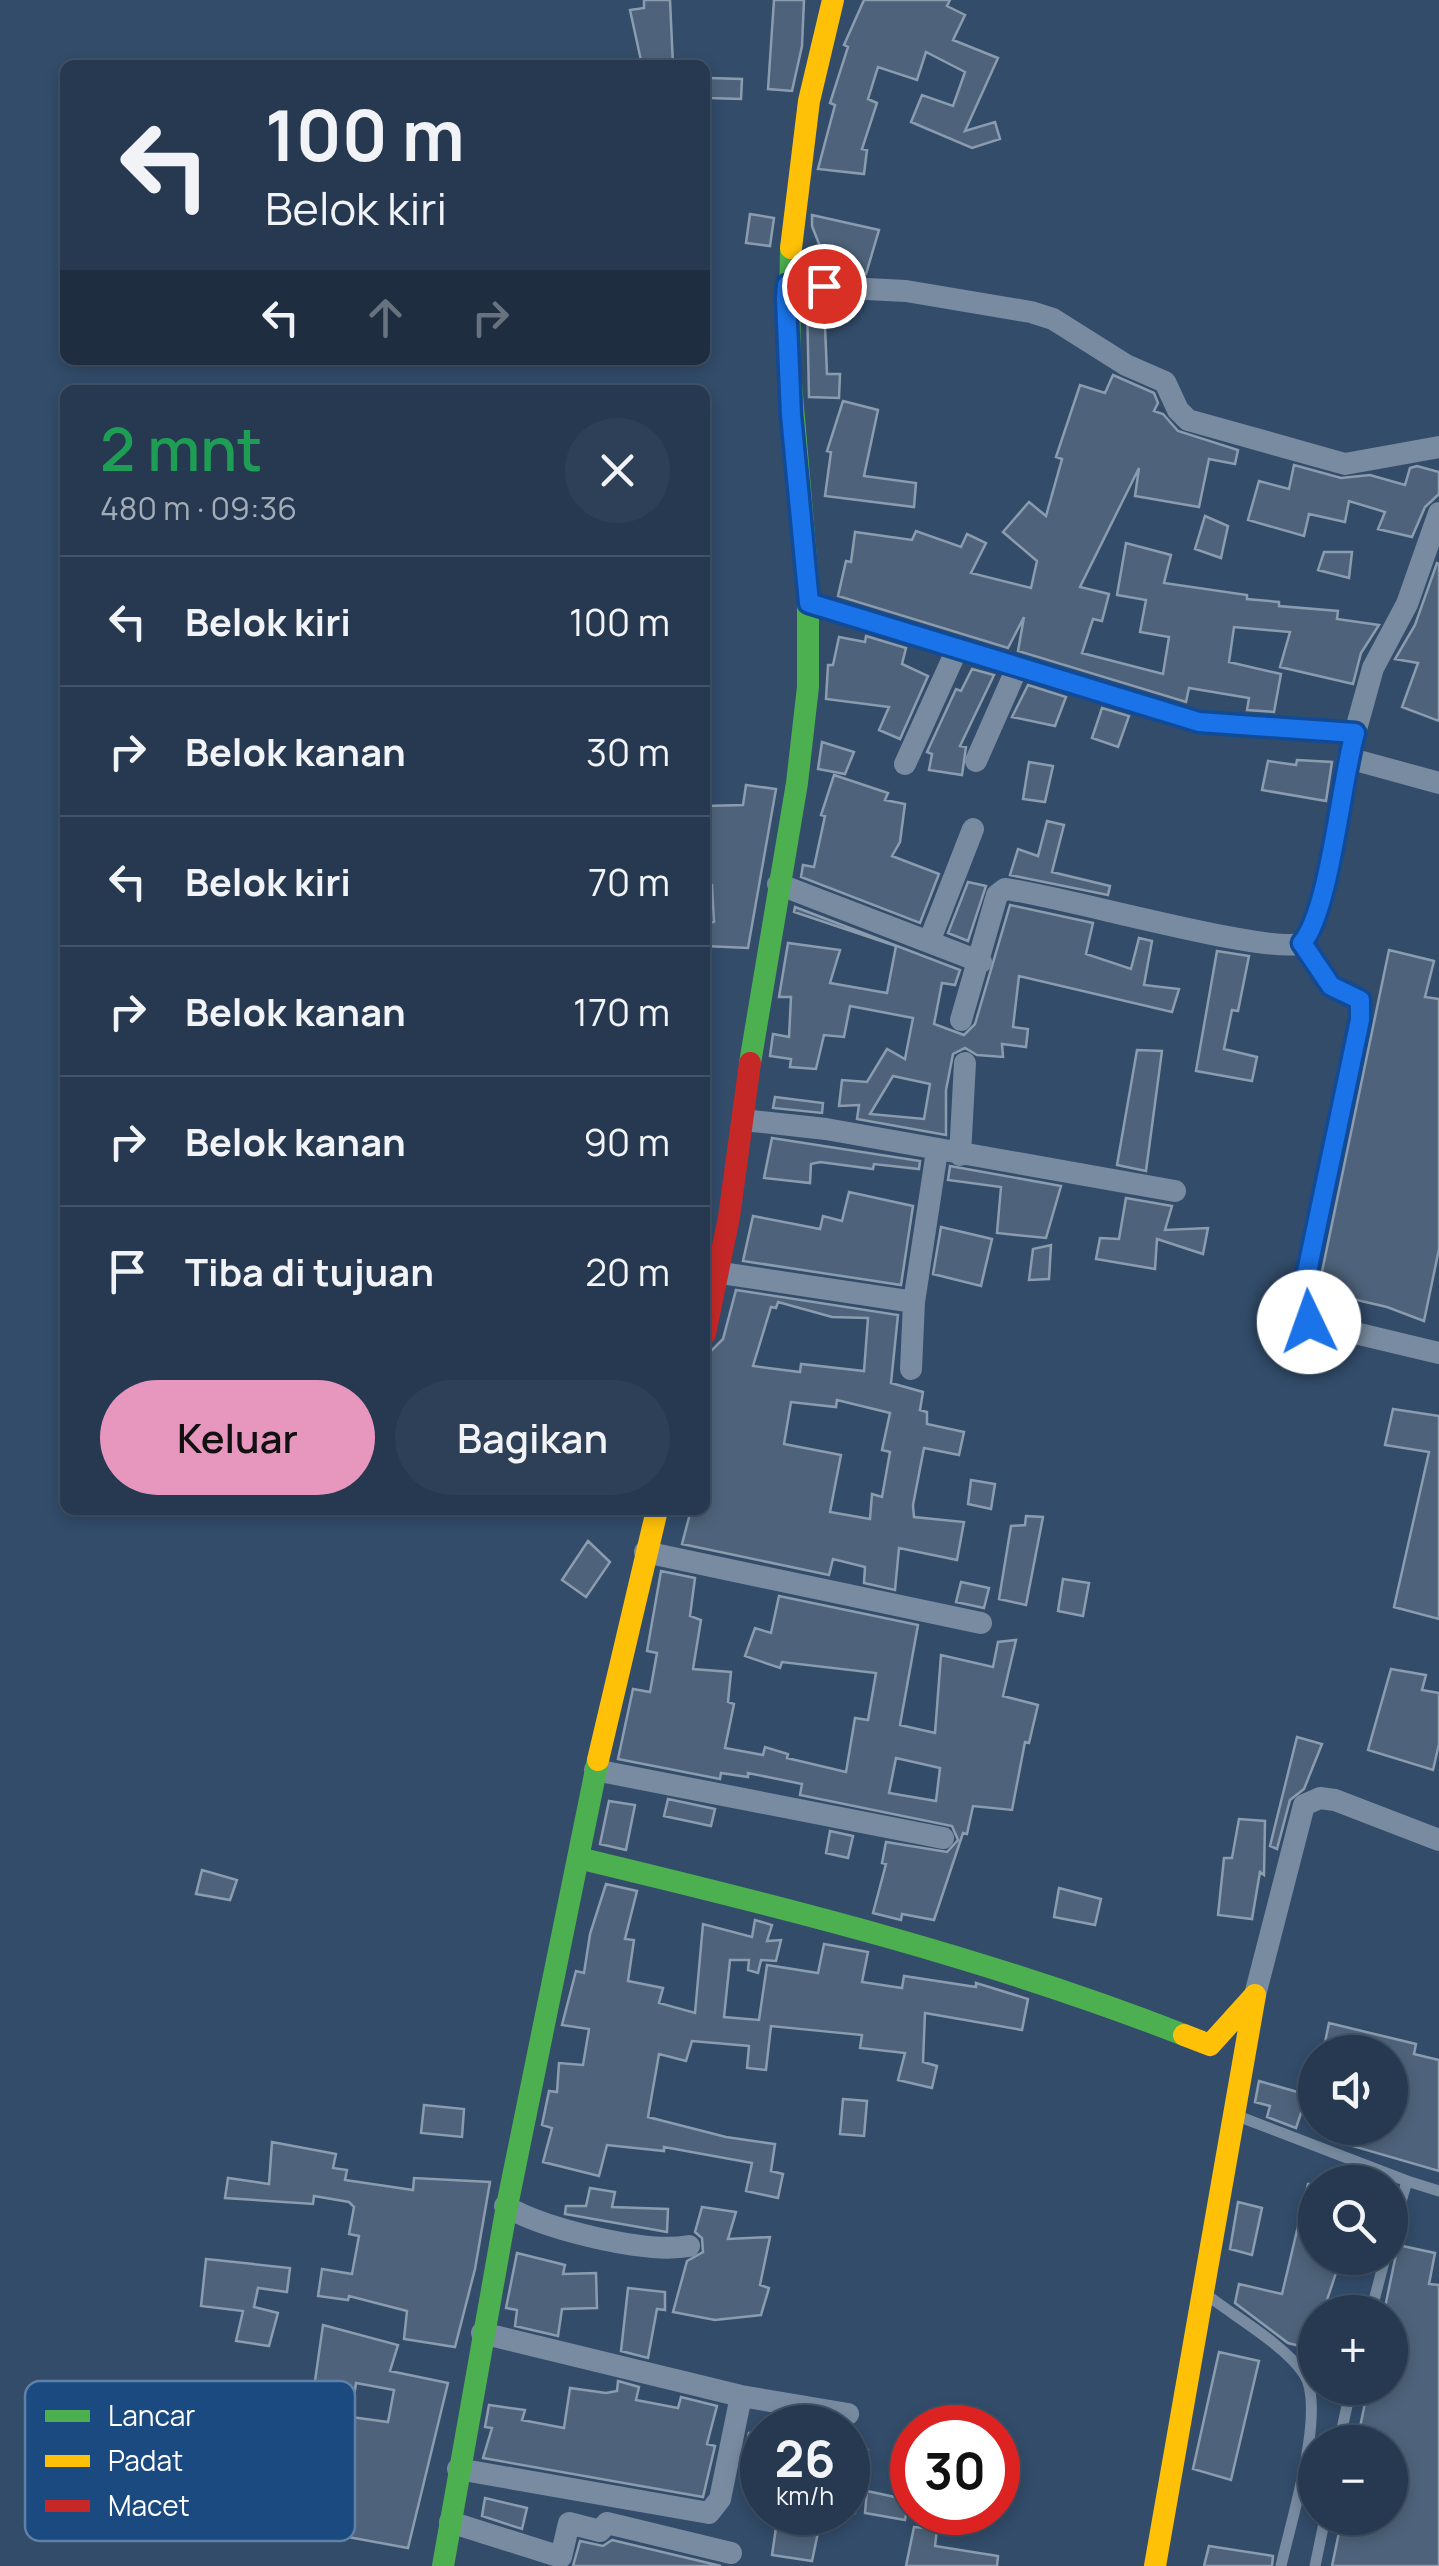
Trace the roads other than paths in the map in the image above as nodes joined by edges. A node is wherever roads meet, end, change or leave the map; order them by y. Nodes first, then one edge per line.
1 (834, 0) edge
2 (787, 285) junction
3 (1439, 448) edge
4 (1439, 513) edge
5 (809, 603) junction
6 (958, 647) junction
7 (1018, 668) junction
8 (1355, 733) junction
9 (1348, 758) junction
10 (976, 761) dead end
11 (905, 764) dead end
12 (1439, 783) edge
13 (973, 830) dead end
14 (778, 884) junction
15 (929, 942) junction
16 (1302, 943) junction
17 (981, 962) junction
18 (962, 1020) dead end
19 (965, 1063) dead end
20 (743, 1120) junction
21 (948, 1153) junction
22 (1175, 1191) dead end
23 (721, 1274) junction
24 (914, 1302) junction
25 (710, 1315) edge
26 (1439, 1354) edge
27 (911, 1368) dead end
28 (656, 1515) edge
29 (645, 1552) junction
30 (982, 1622) dead end
31 (596, 1770) junction
32 (943, 1838) dead end
33 (1439, 1840) edge
34 (578, 1858) junction
35 (1255, 1995) junction
36 (1235, 2114) junction
37 (1366, 2165) edge
38 (1408, 2181) edge
39 (1439, 2192) edge
40 (506, 2206) junction
41 (689, 2246) dead end
42 (1204, 2292) junction
43 (482, 2333) junction
44 (741, 2396) junction
45 (794, 2405) edge
46 (458, 2469) junction
47 (450, 2522) junction
48 (1321, 2535) edge
49 (731, 2553) dead end
50 (560, 2562) edge
51 (443, 2566) edge
52 (1155, 2566) edge
53 (1281, 2566) edge
54 (1315, 2566) edge

1 - 2 street
2 - 3 street
2 - 5 street
4 - 8 street
5 - 6 street
5 - 14 street
6 - 7 street
6 - 11 street
7 - 8 street
7 - 10 street
8 - 9 street
9 - 12 street
9 - 16 street
13 - 15 street
14 - 15 street
14 - 20 street
15 - 17 street
16 - 17 street
16 - 26 street
17 - 18 street
19 - 21 street
20 - 21 street
20 - 23 street
21 - 22 street
21 - 24 street
23 - 24 street
23 - 25 street
24 - 27 street
28 - 29 street
29 - 30 street
29 - 31 street
31 - 32 street
31 - 34 street
33 - 35 street
34 - 35 street
34 - 40 street
35 - 36 street
36 - 37 lane
36 - 42 street
38 - 39 lane
40 - 41 street
40 - 43 street
42 - 52 street
42 - 53 lane
43 - 44 street
43 - 46 street
44 - 45 street
44 - 46 street
46 - 47 street
47 - 50 street
47 - 51 street
48 - 54 lane
49 - 50 street

